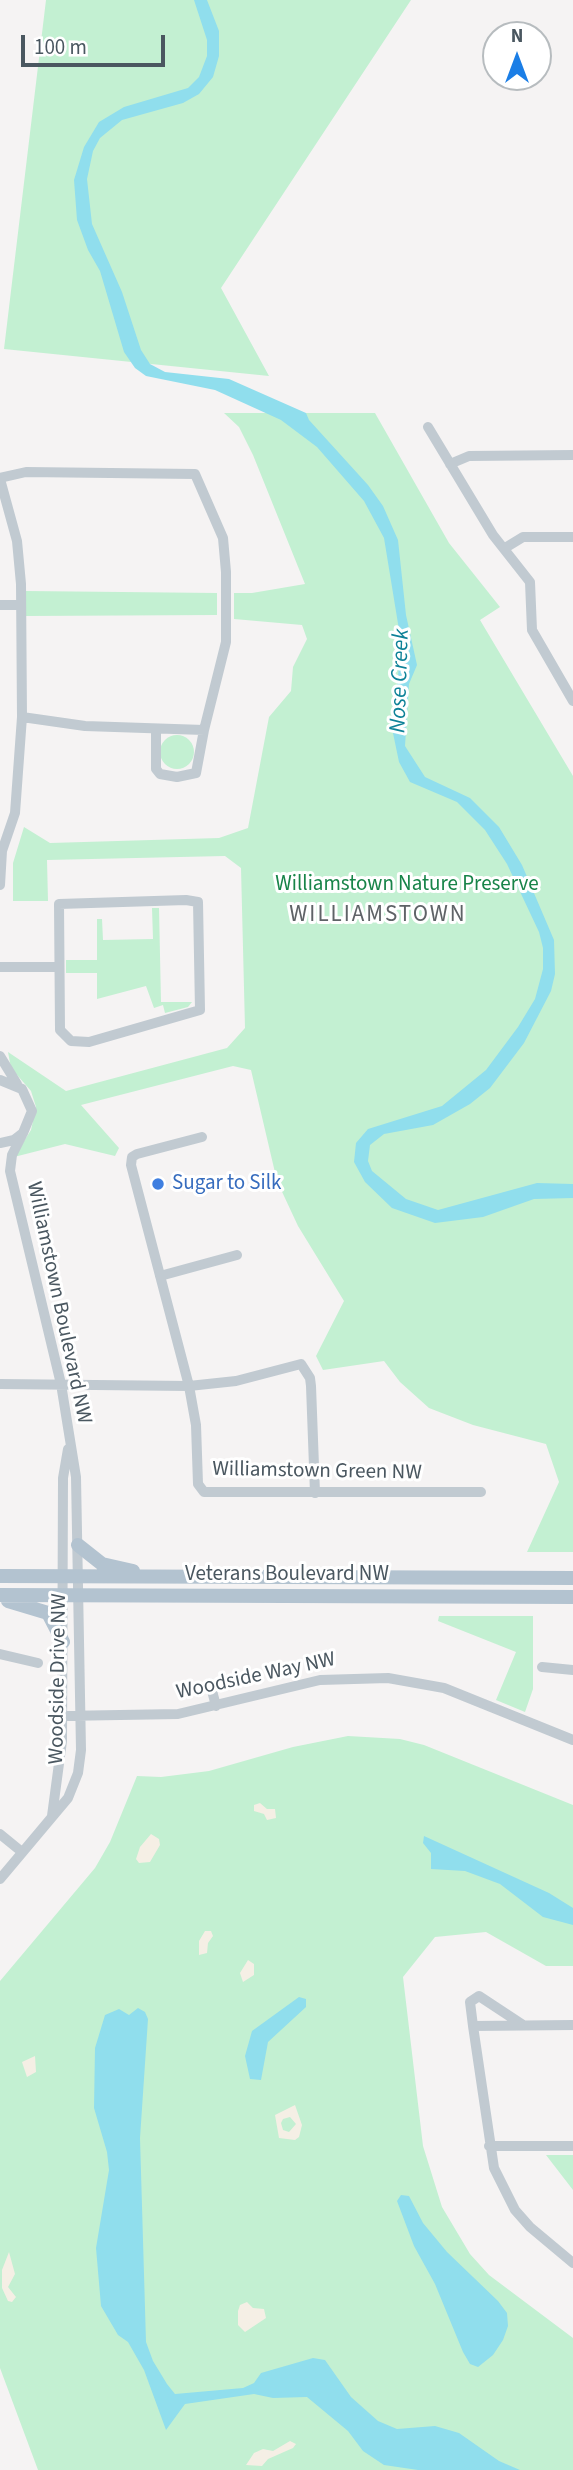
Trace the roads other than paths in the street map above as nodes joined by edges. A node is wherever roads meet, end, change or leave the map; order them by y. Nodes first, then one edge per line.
1 (428, 427) dead end
2 (573, 455) edge
3 (450, 464) junction
4 (0, 479) edge
5 (573, 537) edge
6 (505, 548) junction
7 (0, 604) edge
8 (21, 605) junction
9 (573, 701) edge
10 (22, 717) junction
11 (156, 729) junction
12 (204, 730) junction
13 (1, 851) edge
14 (0, 885) edge
15 (0, 967) edge
16 (59, 967) junction
17 (0, 1056) edge
18 (0, 1080) edge
19 (17, 1084) junction
20 (22, 1135) junction
21 (202, 1137) dead end
22 (0, 1143) edge
23 (0, 1157) edge
24 (10, 1171) junction
25 (237, 1255) dead end
26 (160, 1276) junction
27 (0, 1384) edge
28 (61, 1384) junction
29 (189, 1386) junction
30 (68, 1442) junction
31 (481, 1492) dead end
32 (315, 1493) junction
33 (78, 1545) junction
34 (0, 1576) edge
35 (63, 1576) junction
36 (79, 1576) junction
37 (159, 1577) junction
38 (573, 1578) edge
39 (63, 1595) junction
40 (80, 1595) junction
41 (0, 1597) edge
42 (573, 1597) edge
43 (63, 1642) junction
44 (0, 1654) edge
45 (38, 1663) dead end
46 (542, 1667) dead end
47 (573, 1670) edge
48 (210, 1683) dead end
49 (216, 1706) junction
50 (62, 1716) junction
51 (81, 1717) junction
52 (573, 1740) edge
53 (52, 1816) junction
54 (0, 1834) edge
55 (22, 1852) junction
56 (0, 1880) edge
57 (523, 2025) junction
58 (573, 2025) edge
59 (473, 2026) junction
60 (489, 2146) junction
61 (573, 2146) edge
62 (573, 2263) edge

1 - 3 street
2 - 3 street
3 - 6 street
4 - 8 street
4 - 12 street
5 - 6 street
6 - 9 street
7 - 8 street
8 - 10 street
10 - 11 street
10 - 13 street
11 - 12 street
11 - 12 street
13 - 14 street
15 - 16 street
16 - 16 street
17 - 19 street
18 - 19 street
19 - 20 street, Williamstown Boulevard NW
20 - 22 street
20 - 24 street, Williamstown Boulevard NW
21 - 26 street, Williamstown Green NW
23 - 24 street, Williamstown Boulevard NW
24 - 28 street, Williamstown Boulevard NW
25 - 26 street
26 - 29 street, Williamstown Green NW
27 - 28 street
28 - 29 street
28 - 30 street, Williamstown Boulevard NW
29 - 32 street, Williamstown Green NW
29 - 32 street
30 - 33 street, Williamstown Boulevard NW
30 - 35 street, Williamstown Boulevard NW
31 - 32 street, Williamstown Green NW
33 - 36 street, Williamstown Boulevard NW
33 - 37 main road
34 - 35 main road, Veterans Boulevard NW
35 - 36 main road, Veterans Boulevard NW
35 - 39 street, Woodside Drive NW
36 - 37 main road, Veterans Boulevard NW
36 - 40 street, Woodside Drive NW
37 - 38 main road, Veterans Boulevard NW
39 - 40 main road, Veterans Boulevard NW
39 - 41 main road, Veterans Boulevard NW
39 - 43 street, Woodside Drive NW
40 - 42 main road, Veterans Boulevard NW
40 - 51 street, Woodside Drive NW
41 - 43 main road
43 - 50 street, Woodside Drive NW
44 - 45 street
46 - 47 street
48 - 49 street
49 - 51 street, Woodside Way NW
49 - 52 street, Woodside Way NW
50 - 51 street, Woodside Way NW
50 - 53 street, Woodside Drive NW
51 - 53 street, Woodside Drive NW
53 - 55 street, Woodside Drive NW
54 - 55 street
55 - 56 street, Woodside Drive NW
57 - 58 street
57 - 59 street
57 - 59 street
59 - 60 street
60 - 61 street
60 - 62 street

